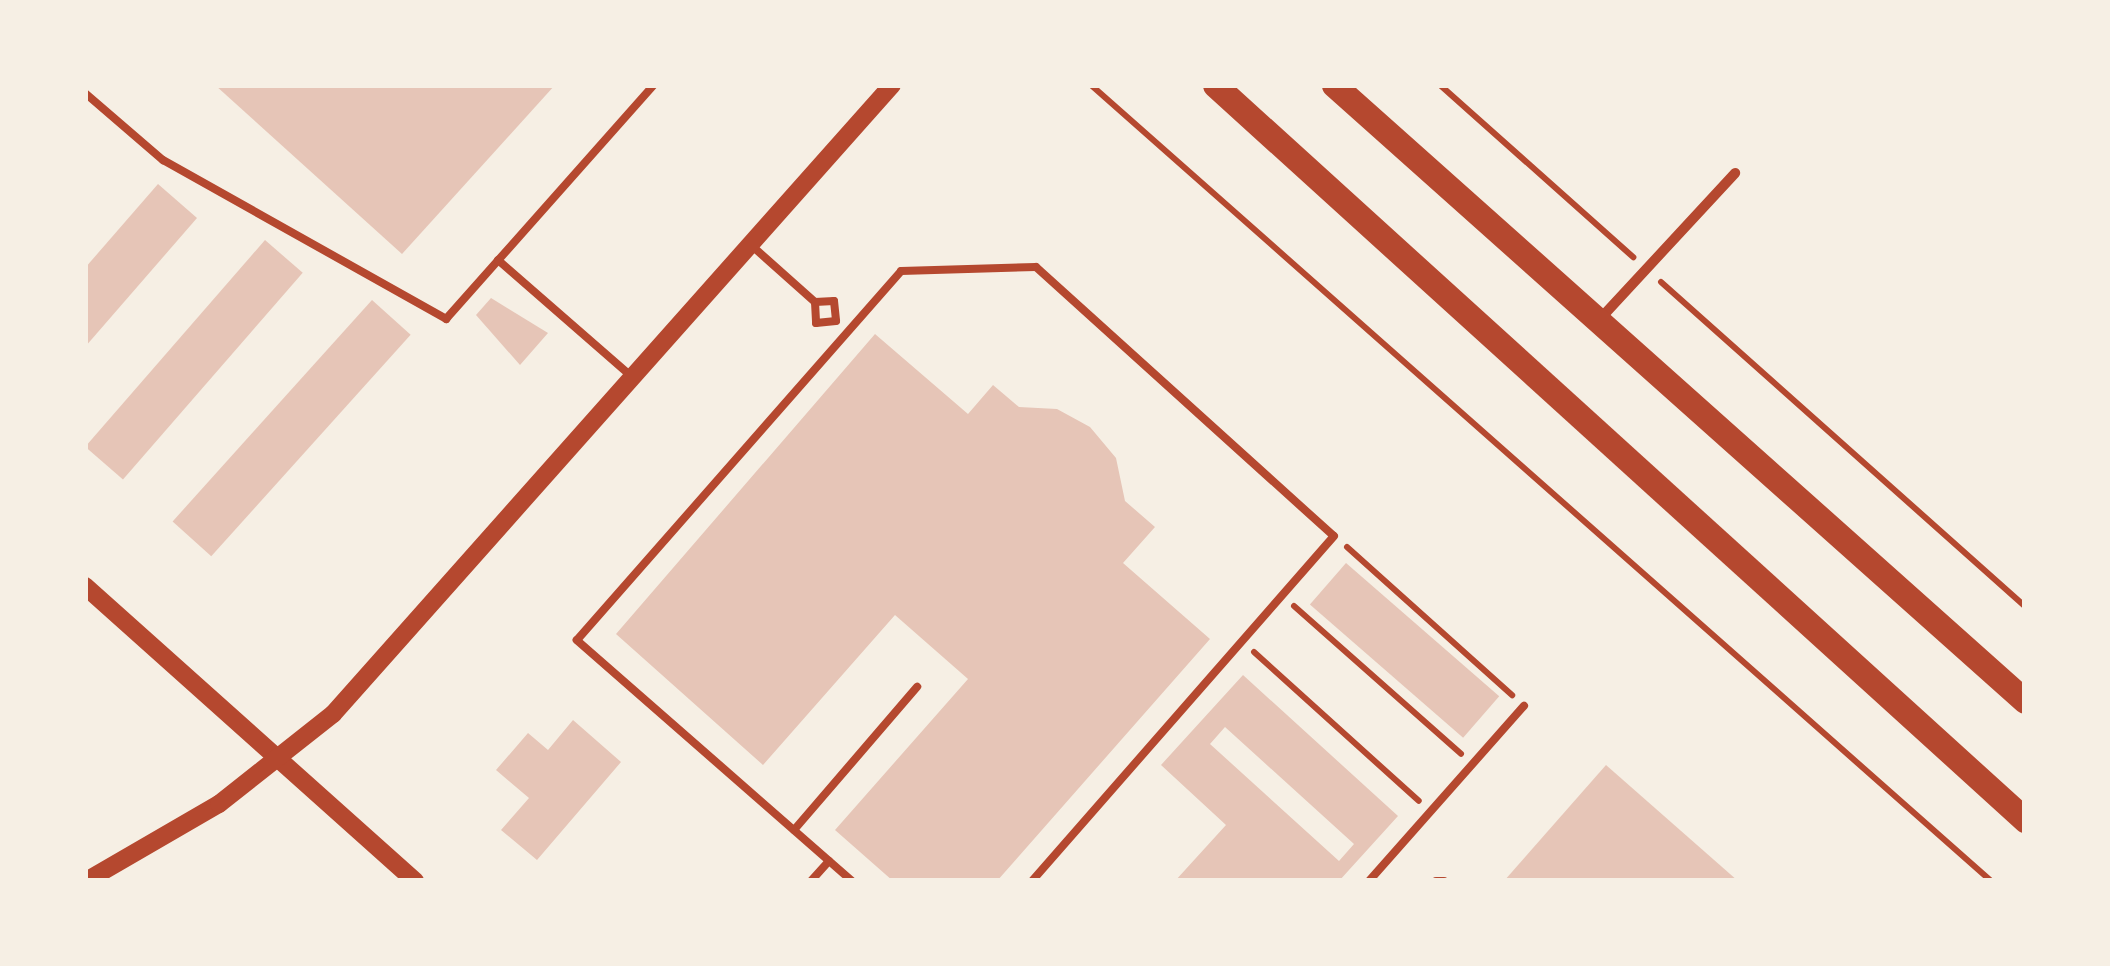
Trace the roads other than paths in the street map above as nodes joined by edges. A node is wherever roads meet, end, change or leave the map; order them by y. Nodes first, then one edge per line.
1 (654, 85) edge
2 (892, 85) edge
3 (1215, 85) edge
4 (1334, 85) edge
5 (85, 93) edge
6 (1734, 173) dead end
7 (750, 244) junction
8 (498, 260) junction
9 (815, 302) junction
10 (836, 321) junction
11 (1599, 321) junction
12 (848, 331) junction
13 (632, 377) junction
14 (85, 586) edge
15 (917, 688) dead end
16 (2025, 701) edge
17 (1524, 706) road end
18 (278, 758) junction
19 (2025, 820) edge
20 (794, 830) junction
21 (829, 861) junction
22 (86, 881) edge
23 (415, 881) edge
24 (811, 881) edge
25 (852, 881) edge
26 (1032, 881) edge
27 (1368, 881) edge
28 (1436, 881) edge
29 (1444, 881) edge

1 - 8 lane
2 - 7 street
3 - 19 main road
4 - 11 main road
5 - 8 lane
6 - 11 street
7 - 9 lane
7 - 13 street
8 - 13 lane
9 - 10 lane
9 - 10 lane
10 - 12 lane
11 - 16 main road
12 - 20 lane
12 - 26 lane
13 - 18 street
14 - 18 street
15 - 20 lane
17 - 27 lane
18 - 22 street
18 - 23 street
20 - 21 lane
21 - 24 lane
21 - 25 lane
28 - 29 lane

